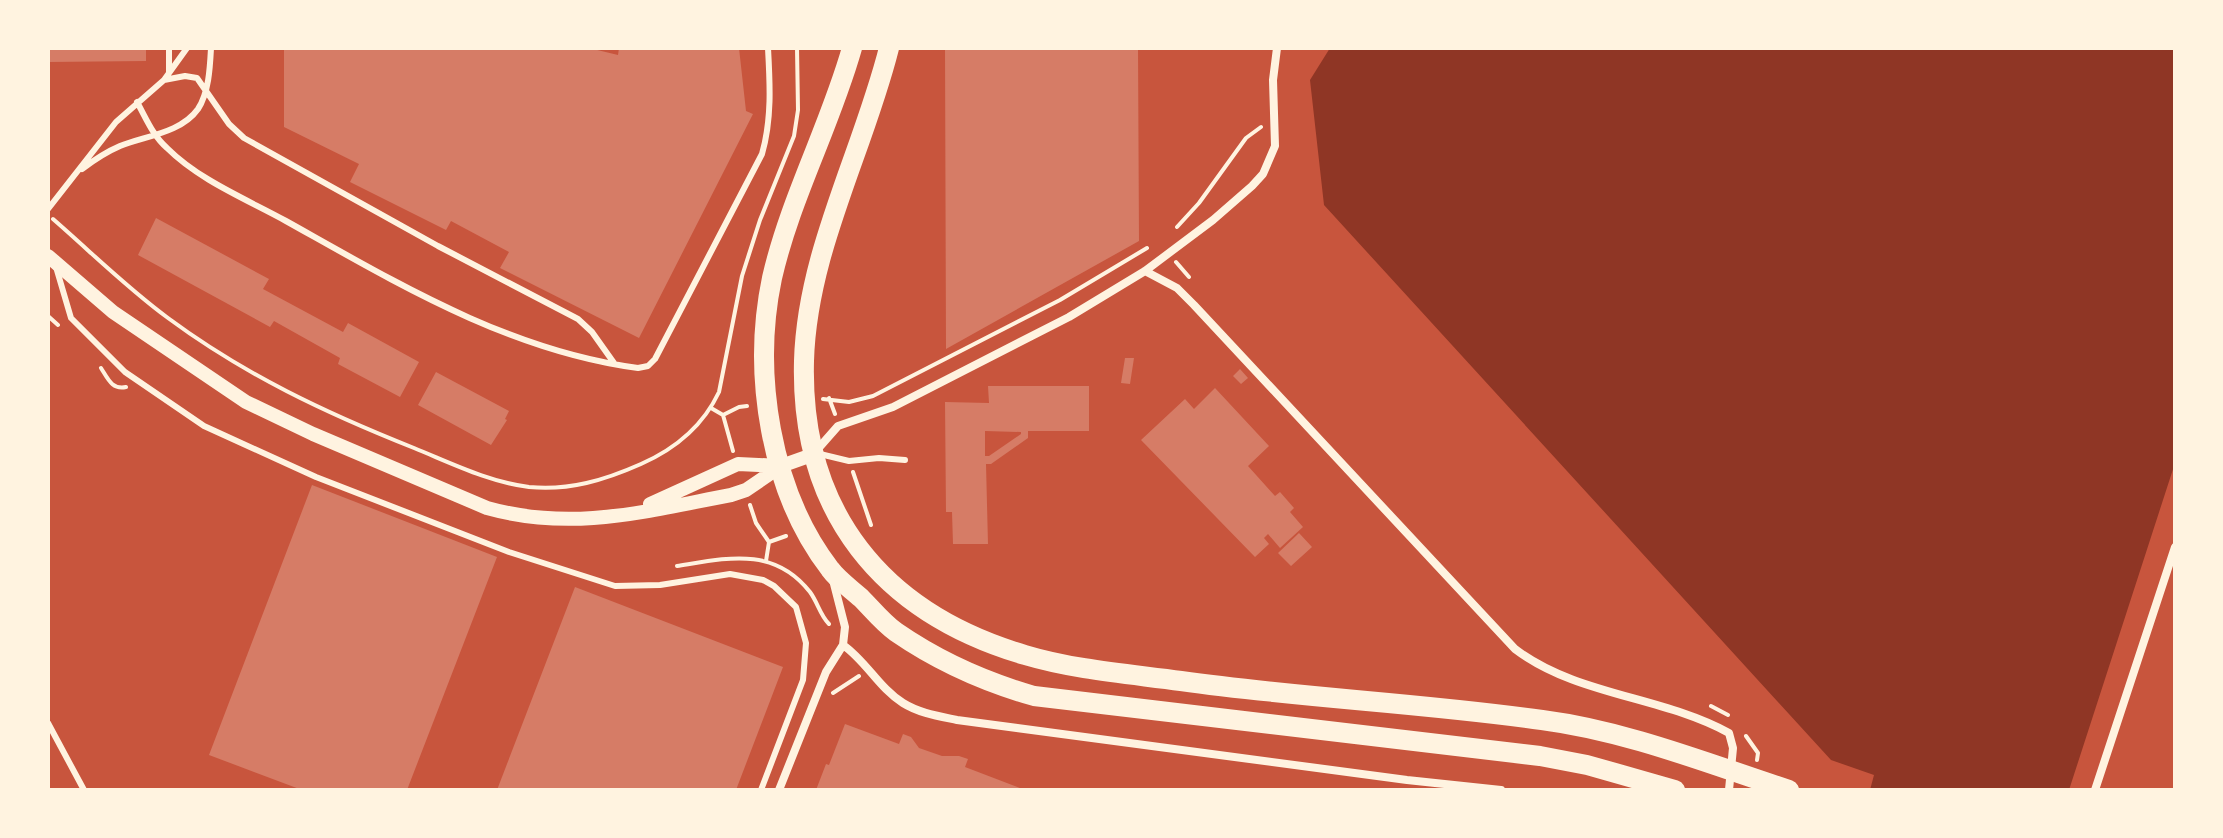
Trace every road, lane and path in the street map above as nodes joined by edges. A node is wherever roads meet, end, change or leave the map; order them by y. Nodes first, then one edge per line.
1 (169, 48) edge
2 (187, 48) edge
3 (211, 48) edge
4 (768, 48) edge
5 (797, 48) edge
6 (852, 48) edge
7 (889, 48) edge
8 (1277, 48) edge
9 (166, 77) junction
10 (206, 88) junction
11 (137, 102) junction
12 (1275, 121) junction
13 (155, 134) junction
14 (76, 174) junction
15 (48, 212) edge
16 (1173, 232) dead end
17 (1170, 254) junction
18 (52, 260) edge
19 (1145, 271) junction
20 (1198, 287) dead end
21 (614, 363) junction
22 (829, 398) dead end
23 (711, 408) junction
24 (723, 415) dead end
25 (812, 455) junction
26 (905, 460) dead end
27 (781, 466) junction
28 (629, 514) junction
29 (769, 542) dead end
30 (2175, 547) edge
31 (831, 570) junction
32 (829, 624) dead end
33 (843, 645) junction
34 (1706, 704) dead end
35 (1737, 722) dead end
36 (48, 723) edge
37 (1407, 780) junction
38 (84, 790) edge
39 (761, 790) edge
40 (779, 790) edge
41 (1403, 790) edge
42 (1501, 790) edge
43 (1675, 790) edge
44 (1729, 790) edge
45 (1789, 790) edge
46 (2095, 790) edge

1 - 9 lane
2 - 9 lane
3 - 10 lane
4 - 21 lane
5 - 23 path
6 - 27 main road
7 - 25 main road
8 - 12 street
9 - 10 lane
9 - 11 lane
10 - 13 lane
10 - 21 lane
11 - 13 lane
11 - 14 lane
12 - 16 path
12 - 17 street
13 - 14 lane
13 - 21 lane
14 - 15 lane
15 - 23 path
17 - 19 street
17 - 20 path
17 - 22 path
18 - 28 street
18 - 39 lane
19 - 25 street
19 - 44 street
23 - 24 path
25 - 26 lane
25 - 27 street
25 - 45 main road
27 - 28 street
27 - 28 street
27 - 31 main road
29 - 32 path
30 - 46 street
31 - 33 street
31 - 43 main road
33 - 37 street
33 - 40 street
34 - 35 path
36 - 38 lane
37 - 41 lane
37 - 42 street

